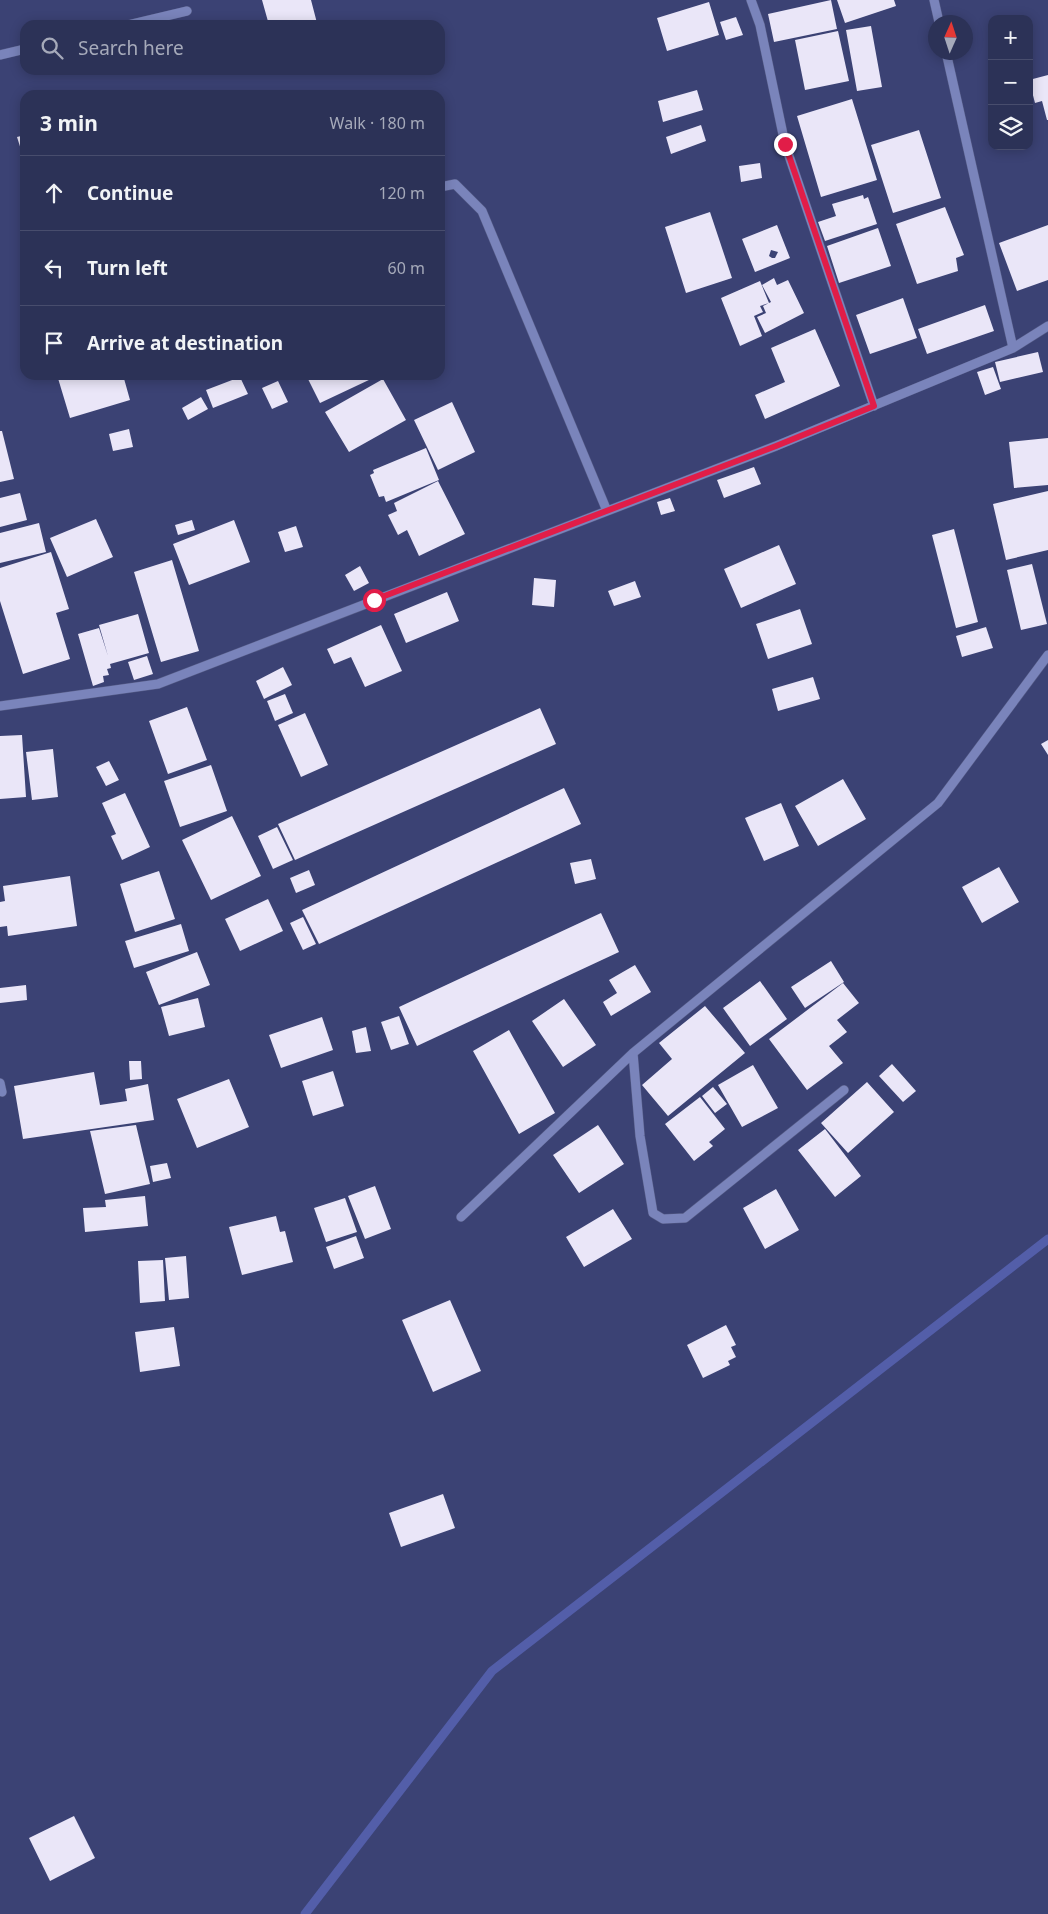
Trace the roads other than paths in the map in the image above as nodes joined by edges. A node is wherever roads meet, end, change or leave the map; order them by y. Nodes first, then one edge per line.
1 (751, 0) edge
2 (934, 0) edge
3 (187, 11) dead end
4 (937, 15) edge
5 (149, 20) edge
6 (20, 50) edge
7 (0, 55) edge
8 (948, 60) edge
9 (445, 186) edge
10 (1048, 326) edge
11 (1013, 348) junction
12 (874, 406) junction
13 (607, 511) junction
14 (1048, 655) edge
15 (0, 706) edge
16 (633, 1053) junction
17 (844, 1090) dead end
18 (461, 1217) dead end

1 - 12 street
2 - 4 street
3 - 5 street
6 - 7 street
8 - 11 street
9 - 13 street
10 - 11 street
11 - 12 street
12 - 13 street
13 - 15 street
14 - 16 street
16 - 17 street
16 - 18 street

